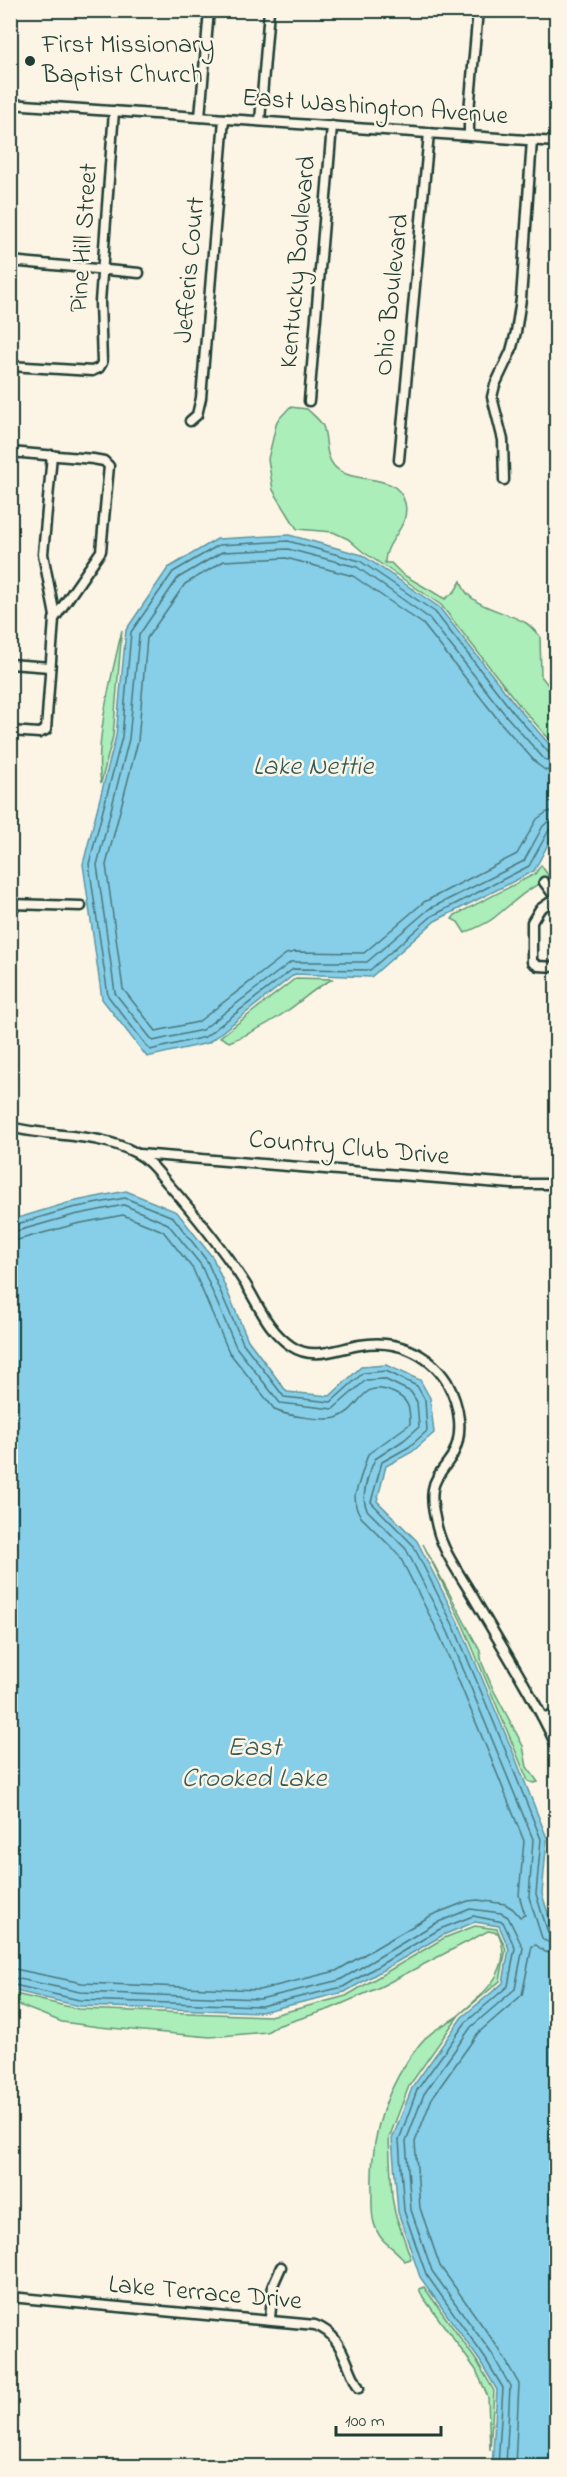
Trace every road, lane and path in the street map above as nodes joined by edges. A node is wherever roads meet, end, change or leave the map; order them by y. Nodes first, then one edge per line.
1 (209, 10) edge
2 (268, 10) edge
3 (478, 10) edge
4 (10, 104) edge
5 (114, 111) junction
6 (200, 117) junction
7 (224, 119) junction
8 (260, 121) junction
9 (332, 126) junction
10 (429, 133) junction
11 (469, 136) junction
12 (532, 140) junction
13 (556, 142) edge
14 (10, 261) edge
15 (103, 268) junction
16 (139, 273) dead end
17 (10, 366) edge
18 (309, 401) dead end
19 (190, 422) dead end
20 (10, 452) edge
21 (52, 456) junction
22 (399, 460) dead end
23 (504, 480) dead end
24 (55, 616) junction
25 (10, 664) edge
26 (50, 667) junction
27 (10, 731) edge
28 (544, 882) dead end
29 (10, 904) edge
30 (81, 906) dead end
31 (556, 967) edge
32 (10, 1126) edge
33 (139, 1154) junction
34 (556, 1184) edge
35 (542, 1716) junction
36 (556, 1718) edge
37 (556, 1745) edge
38 (281, 2268) dead end
39 (10, 2297) edge
40 (270, 2319) junction
41 (359, 2388) dead end

1 - 6 street
2 - 8 street
3 - 11 street
4 - 5 street, East Washington Avenue
5 - 6 street, East Washington Avenue
5 - 15 street, Pine Hill Street
6 - 7 street, East Washington Avenue
7 - 8 street, East Washington Avenue
7 - 19 street, Jefferis Court
8 - 9 street, East Washington Avenue
9 - 10 street, East Washington Avenue
9 - 18 street, Kentucky Boulevard
10 - 11 street, East Washington Avenue
10 - 22 street, Ohio Boulevard
11 - 12 street, East Washington Avenue
12 - 13 street, East Washington Avenue
12 - 23 street
14 - 15 street
15 - 16 street
15 - 17 street, Pine Hill Street
20 - 21 street
21 - 24 street
21 - 24 street
24 - 26 street
25 - 26 street
26 - 27 street
28 - 31 street
29 - 30 street
32 - 33 street
33 - 34 street, Country Club Drive
33 - 35 street
35 - 36 street
35 - 37 street
38 - 40 street
39 - 40 street, Lake Terrace Drive
40 - 41 street, Lake Terrace Drive

